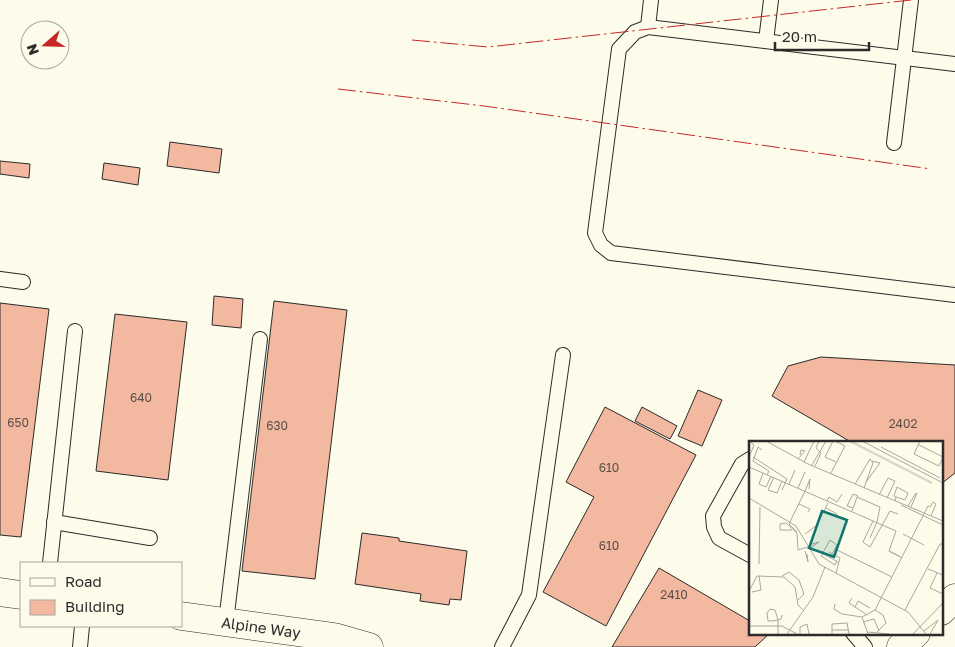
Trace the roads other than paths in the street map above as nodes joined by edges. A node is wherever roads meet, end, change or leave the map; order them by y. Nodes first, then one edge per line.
1 (652, 0) edge
2 (771, 0) edge
3 (911, 0) edge
4 (648, 27) junction
5 (766, 41) junction
6 (904, 58) junction
7 (955, 64) edge
8 (894, 143) dead end
9 (0, 279) edge
10 (23, 282) dead end
11 (955, 295) edge
12 (75, 330) dead end
13 (260, 339) dead end
14 (562, 355) dead end
15 (749, 460) edge
16 (54, 522) junction
17 (150, 538) dead end
18 (749, 554) edge
19 (50, 562) edge
20 (0, 592) edge
21 (20, 594) edge
22 (182, 616) edge
23 (226, 622) junction
24 (82, 627) edge
25 (853, 634) edge
26 (915, 634) edge
27 (80, 647) edge
28 (369, 647) edge
29 (502, 647) edge
30 (865, 647) edge
31 (901, 647) edge

1 - 4 lane
2 - 5 lane
3 - 6 lane
4 - 5 lane
4 - 11 lane
5 - 6 lane
6 - 7 lane
6 - 8 lane
9 - 10 lane
12 - 16 lane
13 - 23 lane
14 - 29 lane
15 - 18 lane
16 - 17 lane
16 - 19 lane
20 - 21 street
22 - 23 street, Alpine Way
23 - 28 street, Alpine Way
24 - 27 lane
25 - 30 lane
26 - 31 street

